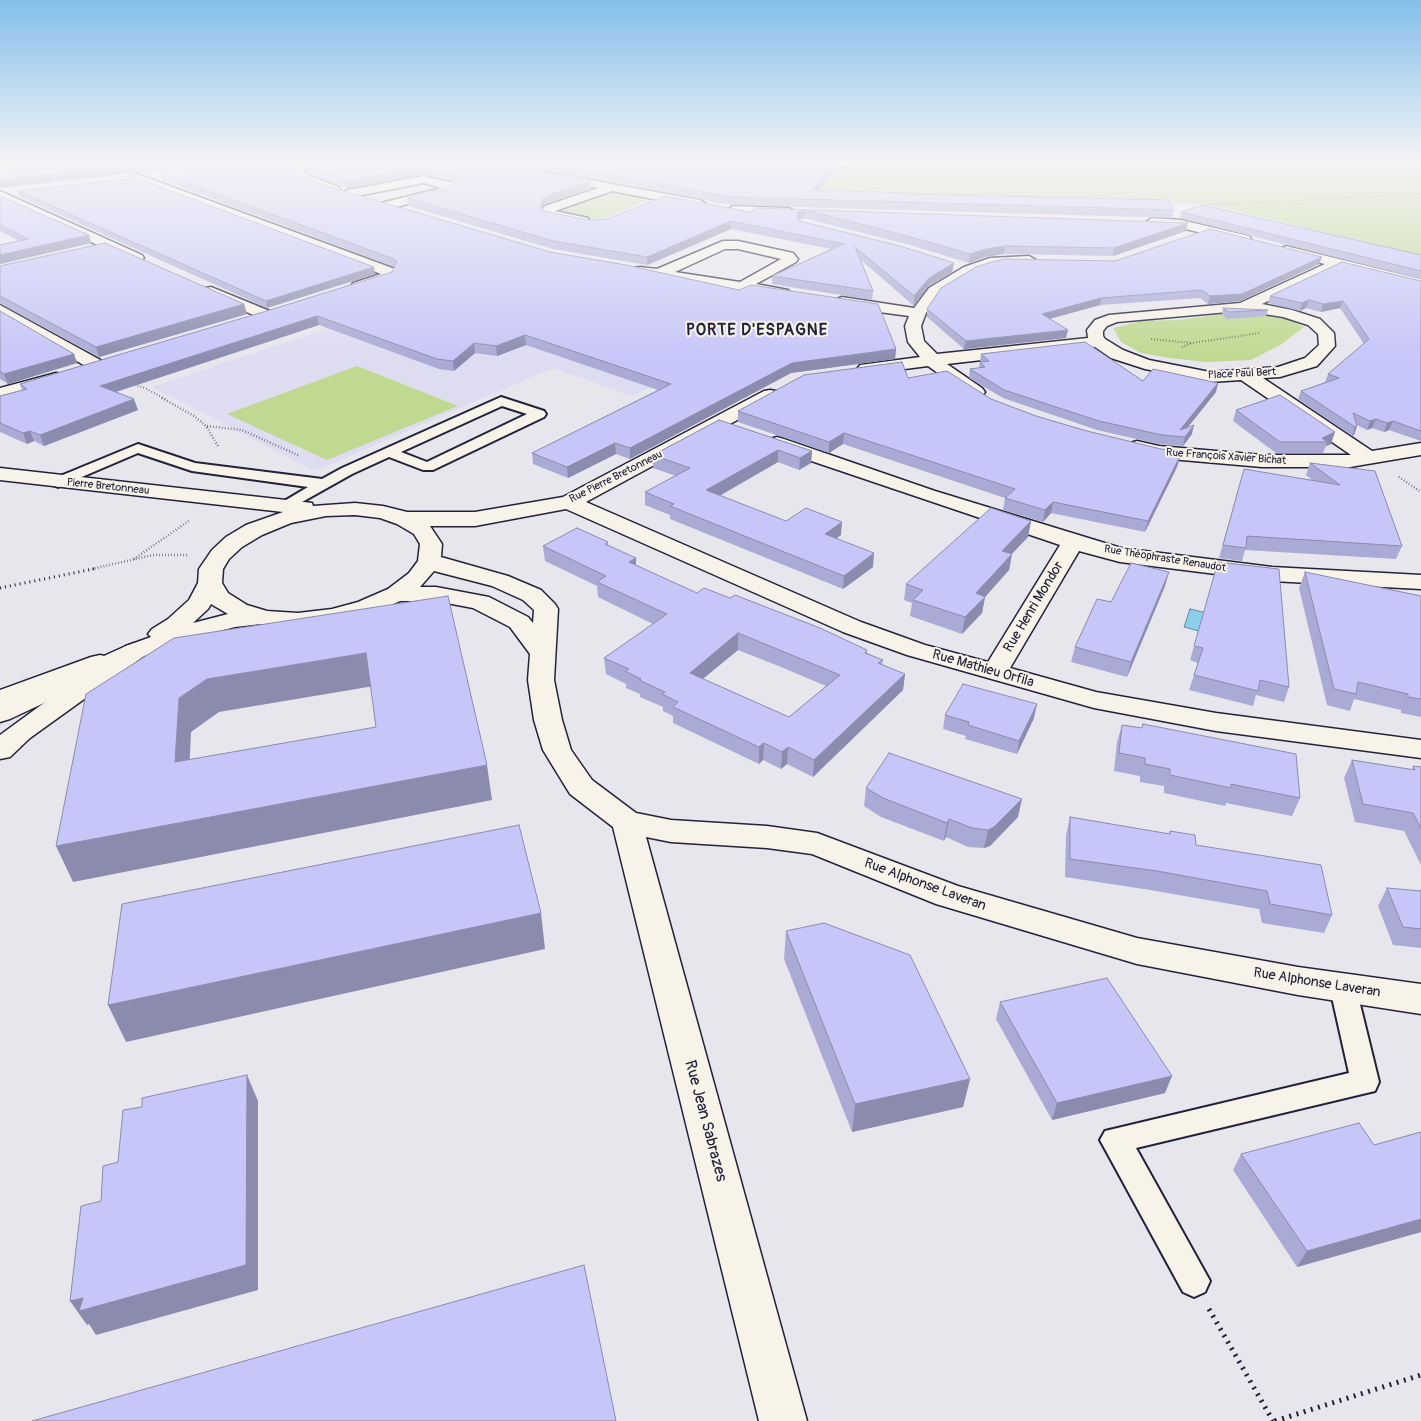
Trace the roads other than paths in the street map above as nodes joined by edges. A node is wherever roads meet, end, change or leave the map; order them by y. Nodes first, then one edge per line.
1 (72, 228) edge
2 (270, 228) edge
3 (1200, 228) edge
4 (1208, 230) junction
5 (1181, 240) edge
6 (1254, 242) edge
7 (108, 245) junction
8 (1273, 246) edge
9 (90, 249) edge
10 (1044, 260) edge
11 (1338, 263) junction
12 (151, 264) edge
13 (628, 269) edge
14 (659, 274) junction
15 (1421, 283) edge
16 (195, 284) edge
17 (743, 286) junction
18 (341, 291) edge
19 (801, 296) edge
20 (830, 300) edge
21 (1242, 308) junction
22 (284, 309) edge
23 (0, 310) edge
24 (918, 313) junction
25 (266, 315) junction
26 (247, 321) edge
27 (1098, 342) junction
28 (116, 360) edge
29 (932, 360) junction
30 (98, 366) junction
31 (853, 370) edge
32 (1247, 376) junction
33 (782, 388) edge
34 (0, 394) edge
35 (989, 399) edge
36 (718, 423) junction
37 (1120, 443) edge
38 (1421, 449) edge
39 (389, 452) junction
40 (1369, 458) junction
41 (0, 474) edge
42 (58, 482) junction
43 (320, 487) junction
44 (216, 499) junction
45 (569, 502) junction
46 (286, 506) junction
47 (326, 510) junction
48 (405, 519) junction
49 (475, 519) junction
50 (254, 530) junction
51 (1073, 542) junction
52 (430, 552) junction
53 (1421, 582) edge
54 (210, 583) junction
55 (396, 594) junction
56 (264, 618) junction
57 (135, 650) junction
58 (542, 652) junction
59 (996, 672) junction
60 (0, 700) edge
61 (0, 713) edge
62 (1421, 749) edge
63 (0, 750) edge
64 (627, 822) junction
65 (1343, 988) junction
66 (1421, 999) edge
67 (1194, 1281) road end
68 (783, 1421) edge

1 - 7 street
2 - 18 street
3 - 4 street
4 - 5 street
4 - 6 street
7 - 9 street
7 - 12 street
8 - 11 street
10 - 24 street
11 - 15 street
11 - 21 street
13 - 14 street
14 - 17 street
14 - 17 street
16 - 25 street
17 - 19 street
20 - 24 street
21 - 27 street, Place Paul Bert
21 - 32 street, Place Paul Bert
22 - 25 street
23 - 30 street
24 - 29 street
25 - 26 street
27 - 29 street
27 - 32 street, Place Paul Bert
28 - 30 street
29 - 31 street
29 - 35 street
30 - 34 street
32 - 40 street
33 - 36 street, Rue Pierre Bretonneau
36 - 45 street, Rue Pierre Bretonneau
36 - 51 street, Rue Théophraste Renaudot
37 - 40 street, Rue François Xavier Bichat
38 - 40 street, Rue François Xavier Bichat
39 - 39 lane
39 - 43 lane
41 - 42 street, Pierre Bretonneau
42 - 43 lane
42 - 44 street, Pierre Bretonneau
43 - 46 lane
43 - 47 lane
44 - 46 street, Pierre Bretonneau
44 - 50 street, Pierre Bretonneau
45 - 49 street, Rue Pierre Bretonneau
45 - 59 street, Rue Mathieu Orfila
46 - 47 street, Pierre Bretonneau
47 - 48 street
47 - 50 street
48 - 49 street, Rue Pierre Bretonneau
48 - 52 street
49 - 52 street, Rue Pierre Bretonneau
50 - 54 street
51 - 53 street, Rue Théophraste Renaudot
51 - 59 street, Rue Henri Mondor
52 - 55 street
52 - 58 street, Rue Alphonse Laveran
54 - 56 street
54 - 57 street
55 - 56 street
55 - 58 street
56 - 57 street
57 - 60 street
57 - 61 street
57 - 63 street
58 - 64 street, Rue Alphonse Laveran
59 - 62 street, Rue Mathieu Orfila
64 - 65 street, Rue Alphonse Laveran
64 - 68 street, Rue Jean Sabrazes
65 - 66 street, Rue Alphonse Laveran
65 - 67 lane

